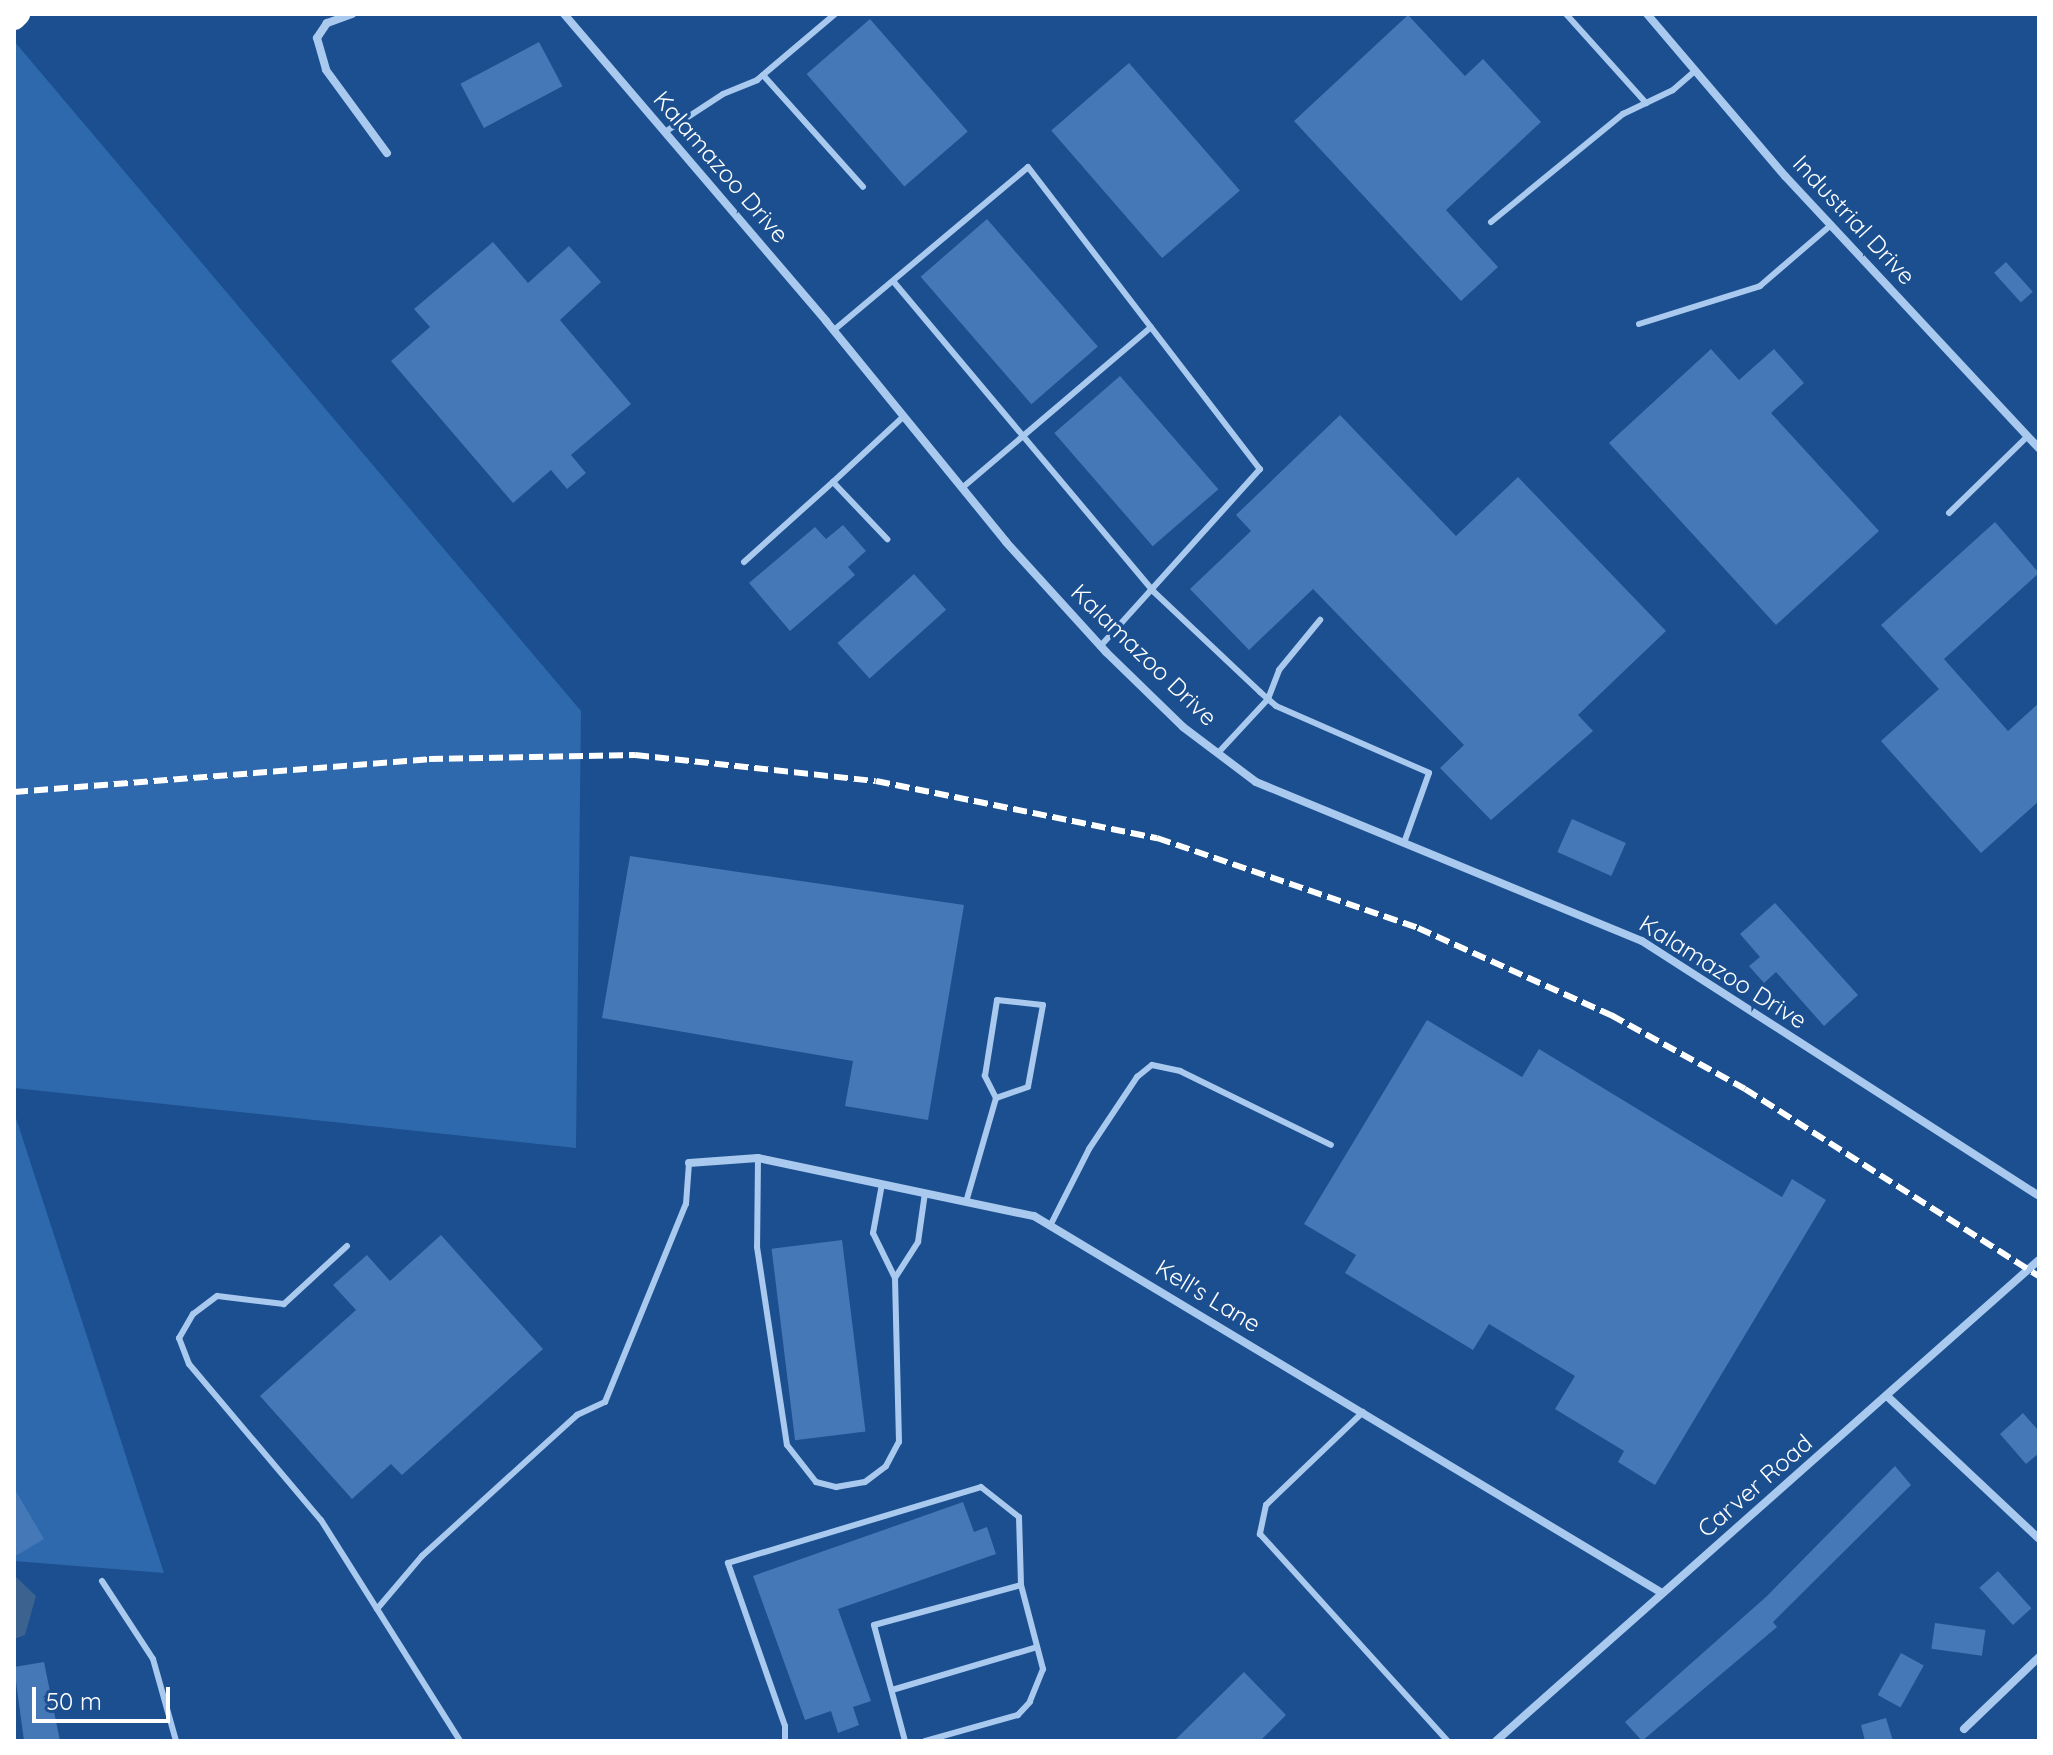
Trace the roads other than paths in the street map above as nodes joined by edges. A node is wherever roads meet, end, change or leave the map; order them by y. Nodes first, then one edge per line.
1 (352, 14) edge
2 (564, 14) edge
3 (835, 14) edge
4 (1566, 14) edge
5 (1663, 14) edge
6 (1650, 18) edge
7 (1695, 71) junction
8 (763, 75) junction
9 (1646, 103) junction
10 (665, 132) junction
11 (387, 153) dead end
12 (863, 187) dead end
13 (1491, 222) dead end
14 (1831, 225) junction
15 (893, 281) junction
16 (1639, 324) dead end
17 (1151, 327) junction
18 (834, 330) junction
19 (904, 416) junction
20 (2028, 436) junction
21 (1026, 438) junction
22 (2039, 448) edge
23 (833, 482) junction
24 (962, 488) junction
25 (1949, 513) dead end
26 (887, 539) dead end
27 (744, 562) dead end
28 (1153, 591) junction
29 (1320, 620) dead end
30 (1100, 647) junction
31 (1268, 699) junction
32 (1218, 753) junction
33 (1404, 843) junction
34 (996, 1098) junction
35 (1331, 1145) dead end
36 (758, 1158) junction
37 (689, 1163) joint
38 (882, 1184) junction
39 (925, 1193) junction
40 (2039, 1196) edge
41 (966, 1202) junction
42 (1050, 1226) junction
43 (347, 1246) dead end
44 (2039, 1260) edge
45 (895, 1278) junction
46 (1888, 1397) junction
47 (1363, 1412) junction
48 (2039, 1539) edge
49 (102, 1581) dead end
50 (1021, 1585) junction
51 (1662, 1593) junction
52 (377, 1609) junction
53 (1037, 1647) junction
54 (2039, 1657) edge
55 (892, 1690) junction
56 (1964, 1729) dead end
57 (176, 1741) edge
58 (460, 1741) edge
59 (785, 1741) edge
60 (905, 1741) edge
61 (925, 1741) edge
62 (1448, 1741) edge
63 (1496, 1741) edge

1 - 11 street
2 - 10 street, Kalamazoo Drive
3 - 8 lane
4 - 9 lane
5 - 6 lane
6 - 7 street, Industrial Drive
7 - 9 lane
7 - 14 street, Industrial Drive
8 - 10 lane
8 - 12 lane
9 - 13 lane
10 - 18 street, Kalamazoo Drive
14 - 16 lane
14 - 20 street, Industrial Drive
15 - 17 lane
15 - 18 lane
15 - 21 lane
17 - 21 lane
17 - 28 lane
18 - 19 street, Kalamazoo Drive
19 - 23 lane
19 - 24 street, Kalamazoo Drive
20 - 22 street, Industrial Drive
20 - 25 lane
21 - 24 lane
21 - 28 lane
23 - 26 lane
23 - 27 lane
24 - 30 street, Kalamazoo Drive
28 - 30 lane
28 - 31 lane
29 - 31 lane
30 - 32 street, Kalamazoo Drive
31 - 32 lane
31 - 33 lane
32 - 33 street, Kalamazoo Drive
33 - 40 street, Kalamazoo Drive
34 - 34 lane
34 - 41 lane
35 - 42 lane
36 - 37 street, Kell's Lane
36 - 38 street, Kell's Lane
36 - 45 lane
37 - 52 lane
38 - 39 street, Kell's Lane
38 - 45 lane
39 - 41 street, Kell's Lane
39 - 45 lane
41 - 42 street, Kell's Lane
42 - 47 street, Kell's Lane
43 - 52 lane
44 - 46 street, Carver Road
46 - 48 street
46 - 51 street, Carver Road
47 - 51 street, Kell's Lane
47 - 62 lane
49 - 57 lane
50 - 53 lane
50 - 55 lane
50 - 59 lane
51 - 63 street, Carver Road
52 - 58 lane
53 - 55 lane
53 - 61 lane
54 - 56 street
55 - 60 lane

